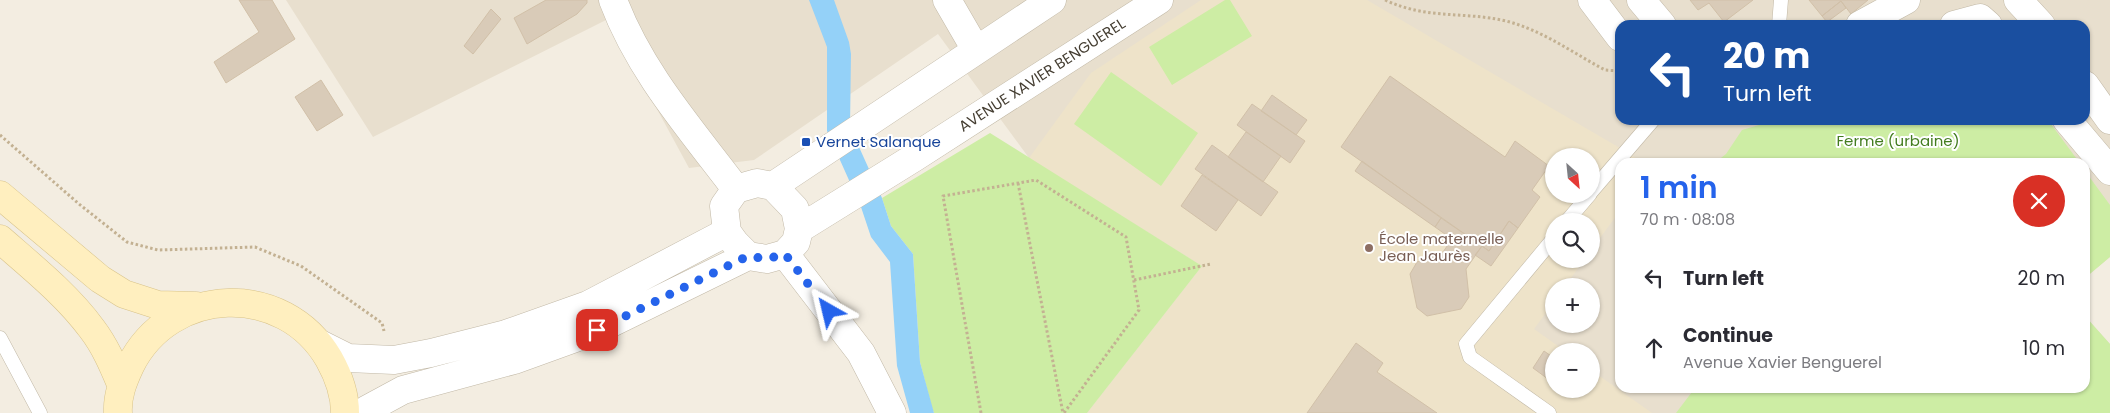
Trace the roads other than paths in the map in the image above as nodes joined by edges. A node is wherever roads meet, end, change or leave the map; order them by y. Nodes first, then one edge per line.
1 (613, 0) edge
2 (947, 0) edge
3 (1052, 0) edge
4 (1158, 0) edge
5 (1592, 0) edge
6 (1640, 0) edge
7 (1781, 0) edge
8 (1906, 0) edge
9 (2018, 0) edge
10 (1984, 14) edge
11 (1658, 20) edge
12 (1779, 20) edge
13 (1869, 20) edge
14 (1968, 20) edge
15 (2036, 20) edge
16 (1615, 30) edge
17 (976, 50) junction
18 (2090, 92) edge
19 (2110, 120) edge
20 (1649, 125) edge
21 (2071, 125) edge
22 (1621, 158) edge
23 (1615, 165) edge
24 (2110, 171) edge
25 (1600, 182) edge
26 (773, 186) junction
27 (736, 188) junction
28 (0, 195) edge
29 (1582, 203) edge
30 (1574, 213) edge
31 (799, 229) junction
32 (727, 232) junction
33 (0, 239) edge
34 (1545, 249) edge
35 (785, 254) junction
36 (748, 256) junction
37 (200, 306) junction
38 (0, 338) edge
39 (320, 344) junction
40 (116, 404) edge
41 (40, 413) edge
42 (345, 413) edge
43 (364, 413) edge
44 (892, 413) edge
45 (1549, 413) edge

1 - 27 street
2 - 17 street
3 - 17 street
4 - 31 street, AVENUE XAVIER BENGUEREL
5 - 16 street
6 - 11 street
7 - 12 lane
8 - 13 street
9 - 15 street
10 - 14 street
17 - 26 street
18 - 19 street
20 - 22 lane
21 - 24 street
23 - 25 lane
26 - 27 street
26 - 31 street
27 - 32 street
28 - 37 main road
29 - 30 lane
31 - 35 street
32 - 36 street
32 - 39 street
33 - 40 main road
34 - 45 lane
35 - 36 street
35 - 44 street
36 - 43 street
37 - 39 main road
37 - 40 main road
38 - 41 lane
39 - 42 main road

